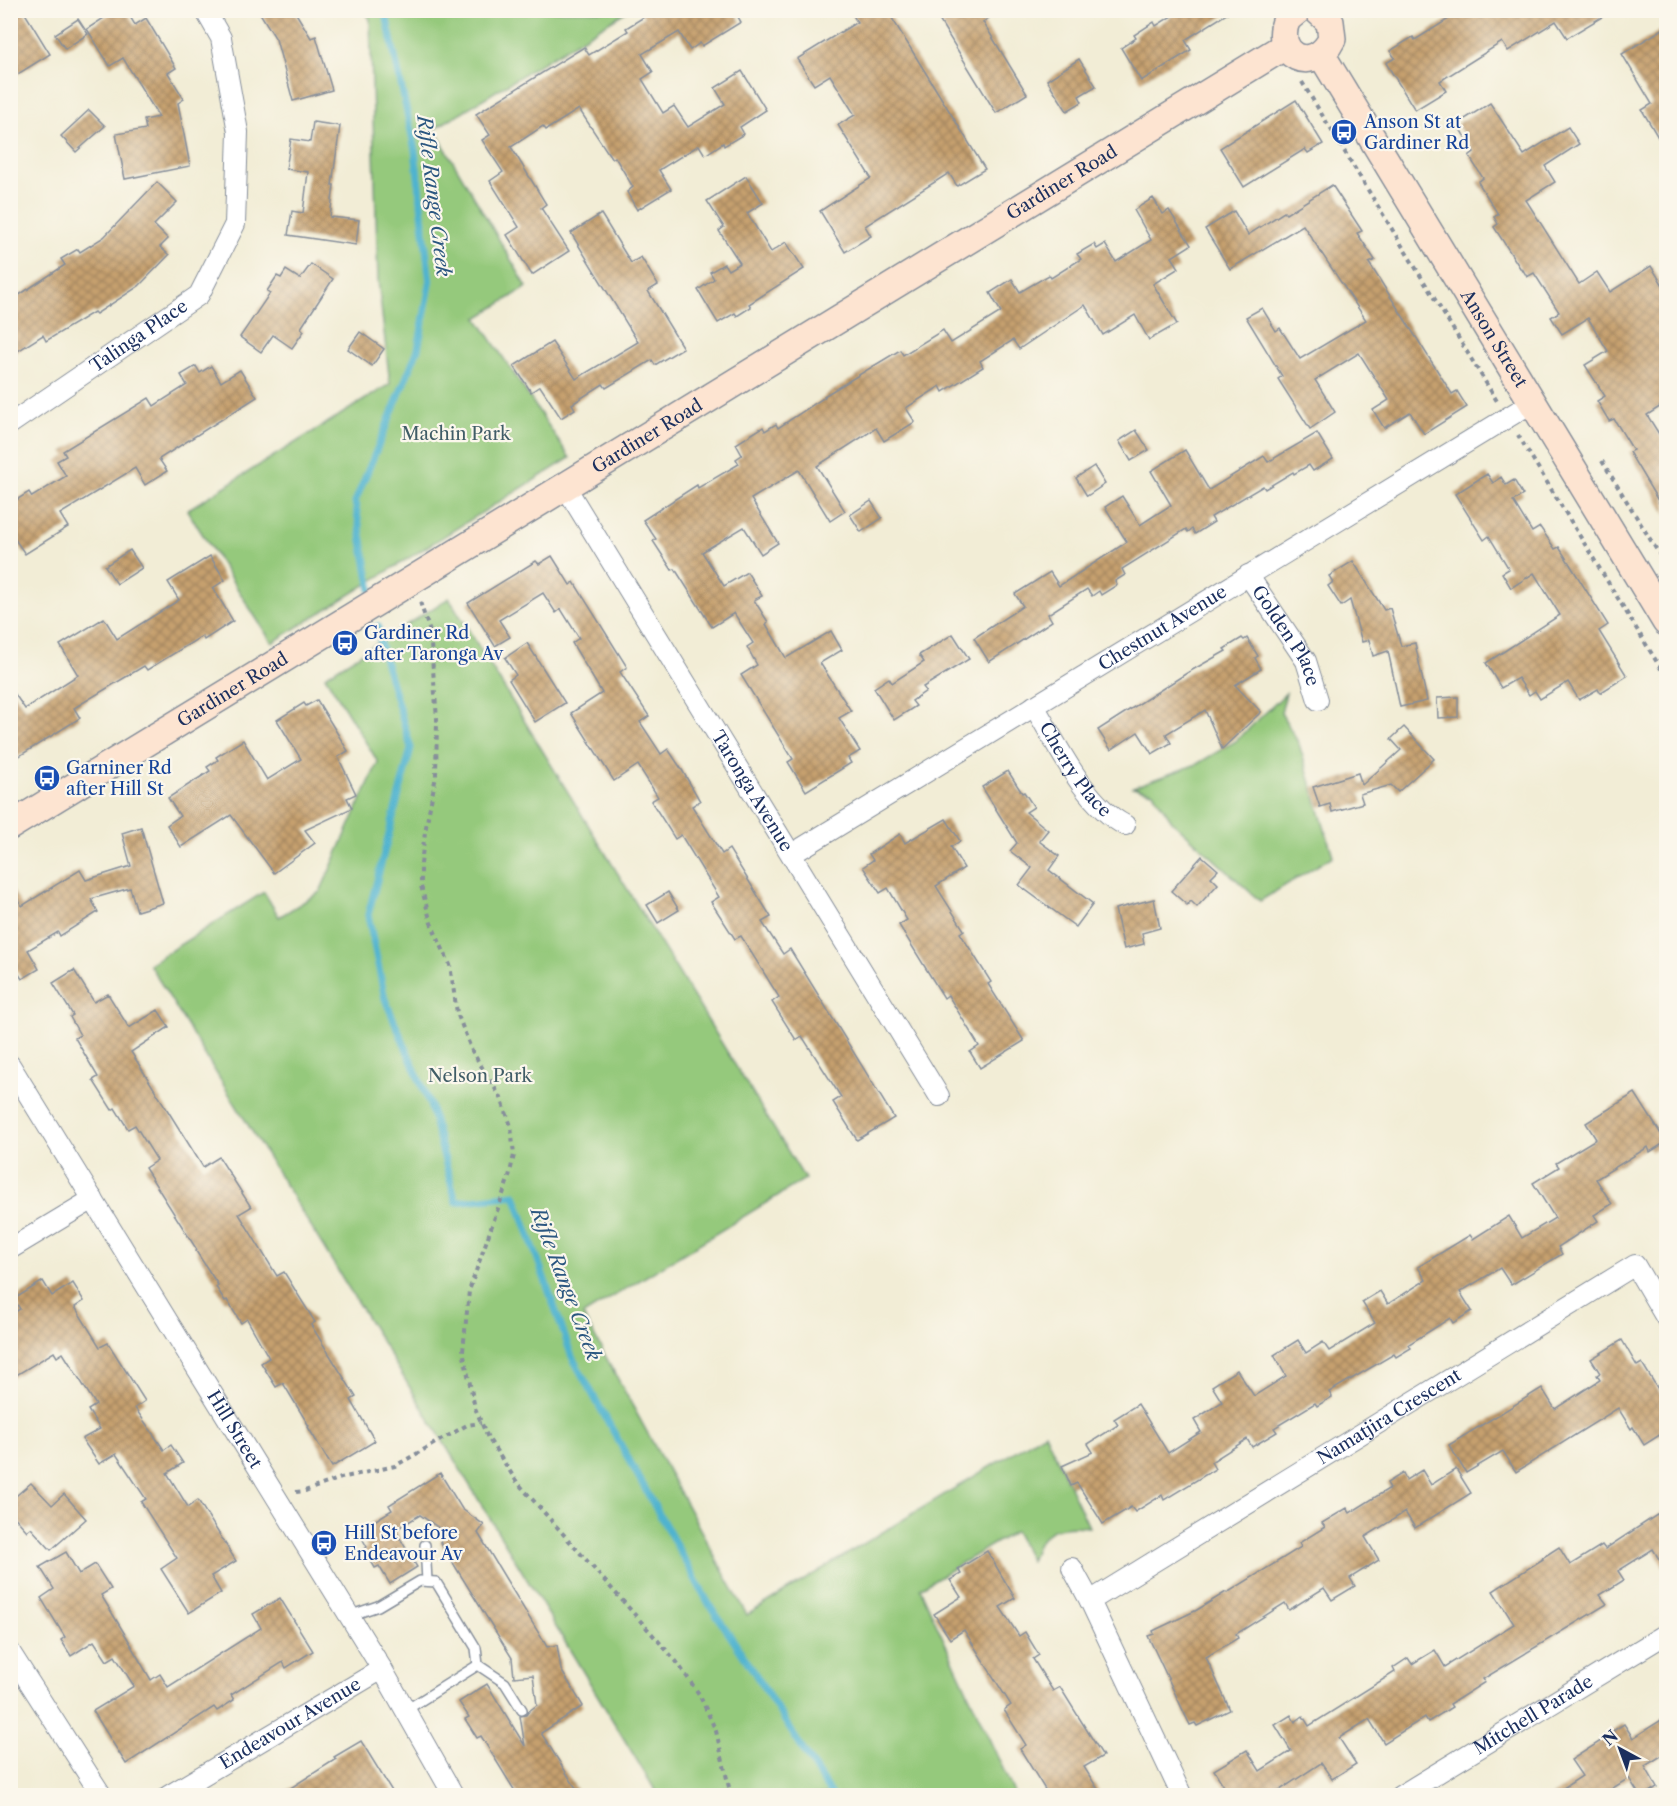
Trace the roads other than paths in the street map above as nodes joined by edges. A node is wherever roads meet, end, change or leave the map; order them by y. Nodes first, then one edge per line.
1 (204, 10) edge
2 (1313, 13) edge
3 (1285, 46) junction
4 (1322, 54) junction
5 (1533, 402) junction
6 (10, 424) edge
7 (565, 486) junction
8 (1248, 575) junction
9 (1666, 622) edge
10 (1318, 700) dead end
11 (1034, 706) junction
12 (1125, 825) dead end
13 (10, 826) edge
14 (792, 854) junction
15 (10, 1065) edge
16 (939, 1096) dead end
17 (93, 1199) junction
18 (10, 1249) edge
19 (1666, 1318) edge
20 (425, 1545) dead end
21 (1072, 1568) dead end
22 (427, 1581) junction
23 (1090, 1600) junction
24 (349, 1616) junction
25 (1666, 1634) edge
26 (10, 1652) edge
27 (477, 1665) junction
28 (382, 1669) junction
29 (406, 1710) junction
30 (522, 1710) dead end
31 (102, 1796) edge
32 (168, 1796) edge
33 (454, 1796) edge
34 (1182, 1796) edge
35 (1400, 1796) edge

1 - 6 street, Talinga Place
2 - 3 street
2 - 4 street
3 - 4 street
3 - 7 street, Gardiner Road
4 - 5 street, Anson Street
5 - 8 street, Chestnut Avenue
5 - 9 street, Anson Street
7 - 13 street, Gardiner Road
7 - 14 street, Taronga Avenue
8 - 10 street, Golden Place
8 - 11 street, Chestnut Avenue
11 - 12 street, Cherry Place
11 - 14 street, Chestnut Avenue
14 - 16 street, Taronga Avenue
15 - 17 street, Hill Street
17 - 18 street
17 - 24 street, Hill Street
19 - 23 street, Namatjira Crescent
20 - 22 lane
21 - 23 street
22 - 24 lane
22 - 27 lane
23 - 34 street
24 - 28 street, Hill Street
25 - 35 street, Mitchell Parade
26 - 31 street
27 - 29 lane
27 - 30 lane
28 - 29 street, Hill Street
28 - 32 street, Endeavour Avenue
29 - 33 street, Hill Street

